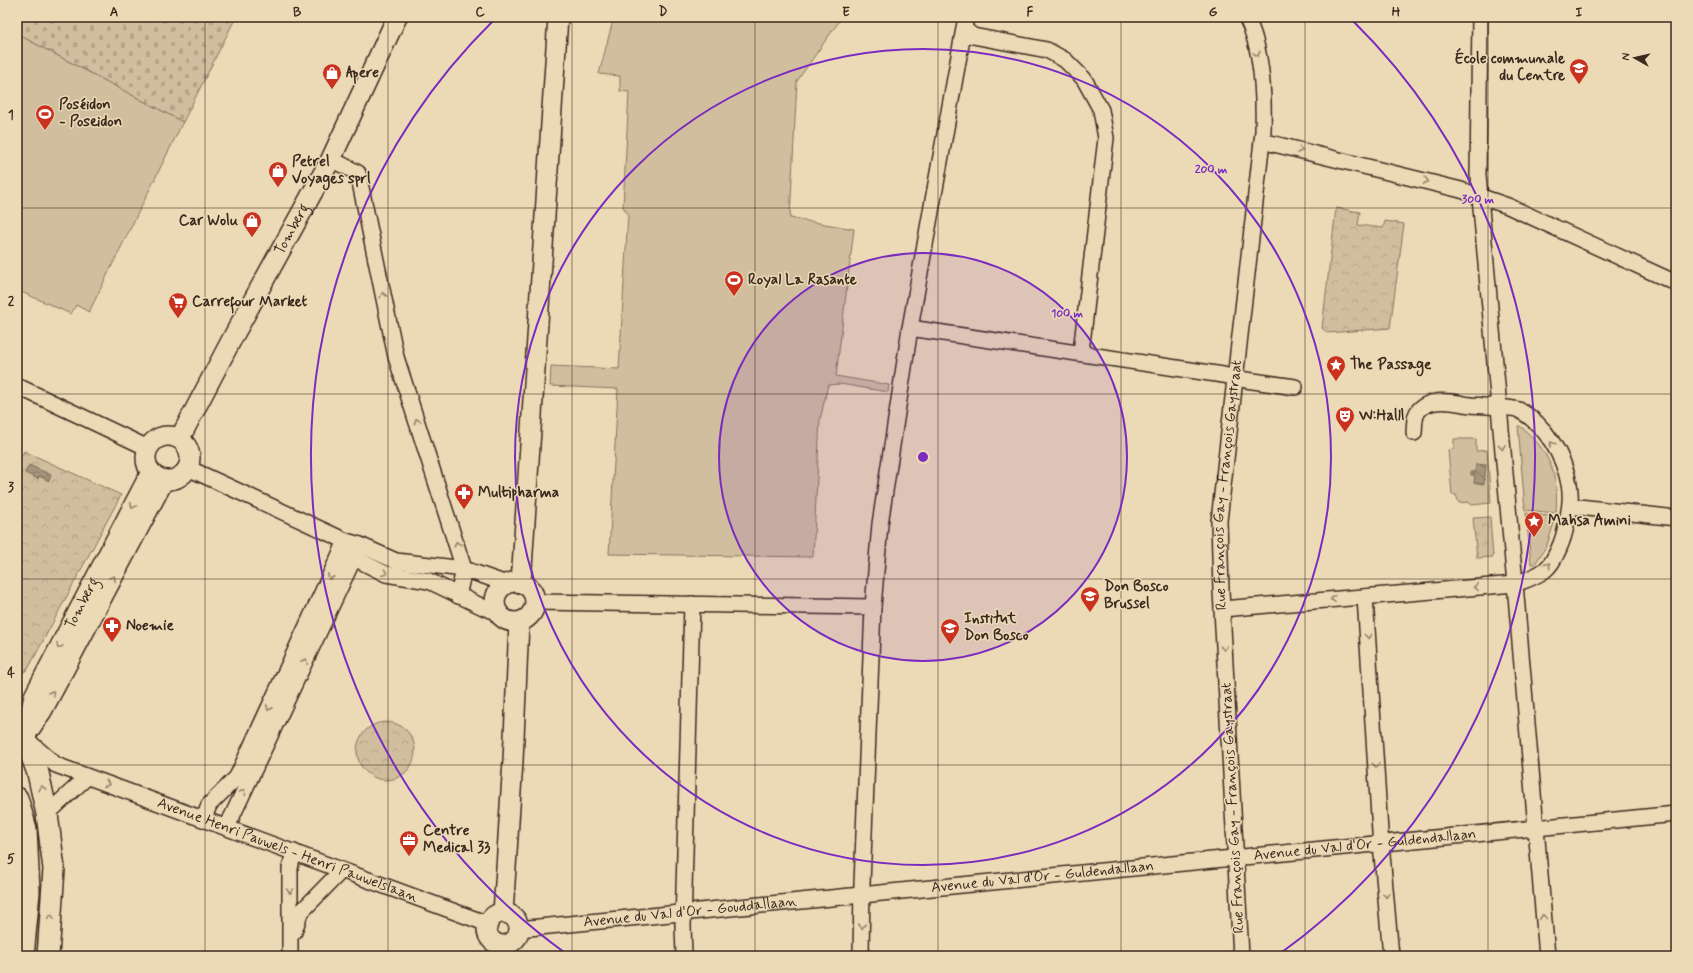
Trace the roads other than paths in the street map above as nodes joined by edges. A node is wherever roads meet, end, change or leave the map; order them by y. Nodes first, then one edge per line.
1 (397, 17) edge
2 (558, 17) edge
3 (1246, 17) edge
4 (1480, 17) edge
5 (965, 23) edge
6 (1262, 141) junction
7 (332, 159) junction
8 (1480, 196) junction
9 (1676, 283) edge
10 (910, 328) junction
11 (1081, 352) junction
12 (1235, 378) junction
13 (17, 386) edge
14 (1295, 387) dead end
15 (1498, 408) junction
16 (1414, 433) dead end
17 (180, 438) junction
18 (148, 448) junction
19 (188, 468) junction
20 (157, 476) junction
21 (1570, 506) junction
22 (1676, 518) edge
23 (353, 548) junction
24 (464, 569) junction
25 (514, 583) junction
26 (1515, 584) junction
27 (458, 596) junction
28 (1366, 597) junction
29 (535, 602) junction
30 (692, 604) junction
31 (873, 607) junction
32 (1222, 609) junction
33 (497, 612) junction
34 (519, 622) junction
35 (288, 683) junction
36 (20, 737) edge
37 (87, 777) junction
38 (17, 798) edge
39 (47, 814) junction
40 (1676, 814) edge
41 (204, 819) junction
42 (227, 827) junction
43 (1535, 828) junction
44 (1381, 844) junction
45 (294, 852) junction
46 (1236, 858) junction
47 (341, 871) junction
48 (862, 895) junction
49 (503, 913) junction
50 (684, 913) junction
51 (488, 924) junction
52 (519, 929) junction
53 (291, 949) edge
54 (502, 950) edge
55 (23, 956) edge
56 (48, 956) edge
57 (684, 956) edge
58 (861, 956) edge
59 (1241, 956) edge
60 (1391, 956) edge
61 (1547, 956) edge

1 - 7 street, Tomberg
2 - 25 street
3 -> 6 street, Rue François Gay - François Gaystraat
4 - 8 street
5 - 10 street
5 - 11 street
6 -> 8 street
6 - 12 street, Rue François Gay - François Gaystraat
7 - 17 street, Tomberg
24 -> 7 street
8 - 9 street
8 - 15 street
10 - 11 street
10 - 31 street
11 - 12 street
12 - 14 street
12 - 32 street, Rue François Gay - François Gaystraat
13 - 18 street
15 - 16 street
21 -> 15 street
15 -> 26 street
17 - 18 street
17 - 19 street
18 - 20 street
19 - 20 street
19 - 23 street
20 - 36 street, Tomberg
21 - 22 street
26 -> 21 street
23 - 24 street
23 -> 27 street
23 - 35 street
24 - 25 street
24 - 27 street
25 - 29 street
25 - 33 street
26 -> 28 street
26 - 43 street
27 - 33 street
28 -> 32 street
28 -> 44 street
29 - 30 street
29 - 34 street
30 - 31 street
30 - 50 street
31 - 48 street
32 -> 46 street, Rue François Gay - François Gaystraat
33 - 34 street
34 - 49 street
35 -> 41 street
42 -> 35 street
36 - 37 street, Avenue Henri Pauwels - Henri Pauwelslaan
39 -> 36 main road
37 - 39 street
37 -> 41 street, Avenue Henri Pauwels - Henri Pauwelslaan
38 - 55 main road
56 -> 39 main road
40 - 43 street, Avenue du Val d'Or - Guldendallaan
41 - 42 street, Avenue Henri Pauwels - Henri Pauwelslaan
42 - 45 street, Avenue Henri Pauwels - Henri Pauwelslaan
43 - 44 street, Avenue du Val d'Or - Guldendallaan
61 -> 43 street
44 - 46 street, Avenue du Val d'Or - Guldendallaan
44 -> 60 street
45 - 47 street, Avenue Henri Pauwels - Henri Pauwelslaan
45 -> 53 street
46 - 48 street, Avenue du Val d'Or - Guldendallaan
46 - 59 street, Rue François Gay - François Gaystraat
47 - 51 street, Avenue Henri Pauwels - Henri Pauwelslaan
47 - 53 street
48 - 50 street, Avenue du Val d'Or - Gouddallaan
48 -> 58 street
49 - 51 street
49 - 52 street
50 - 52 street, Avenue du Val d'Or - Gouddallaan
50 - 57 street
51 - 54 street
52 - 54 street

